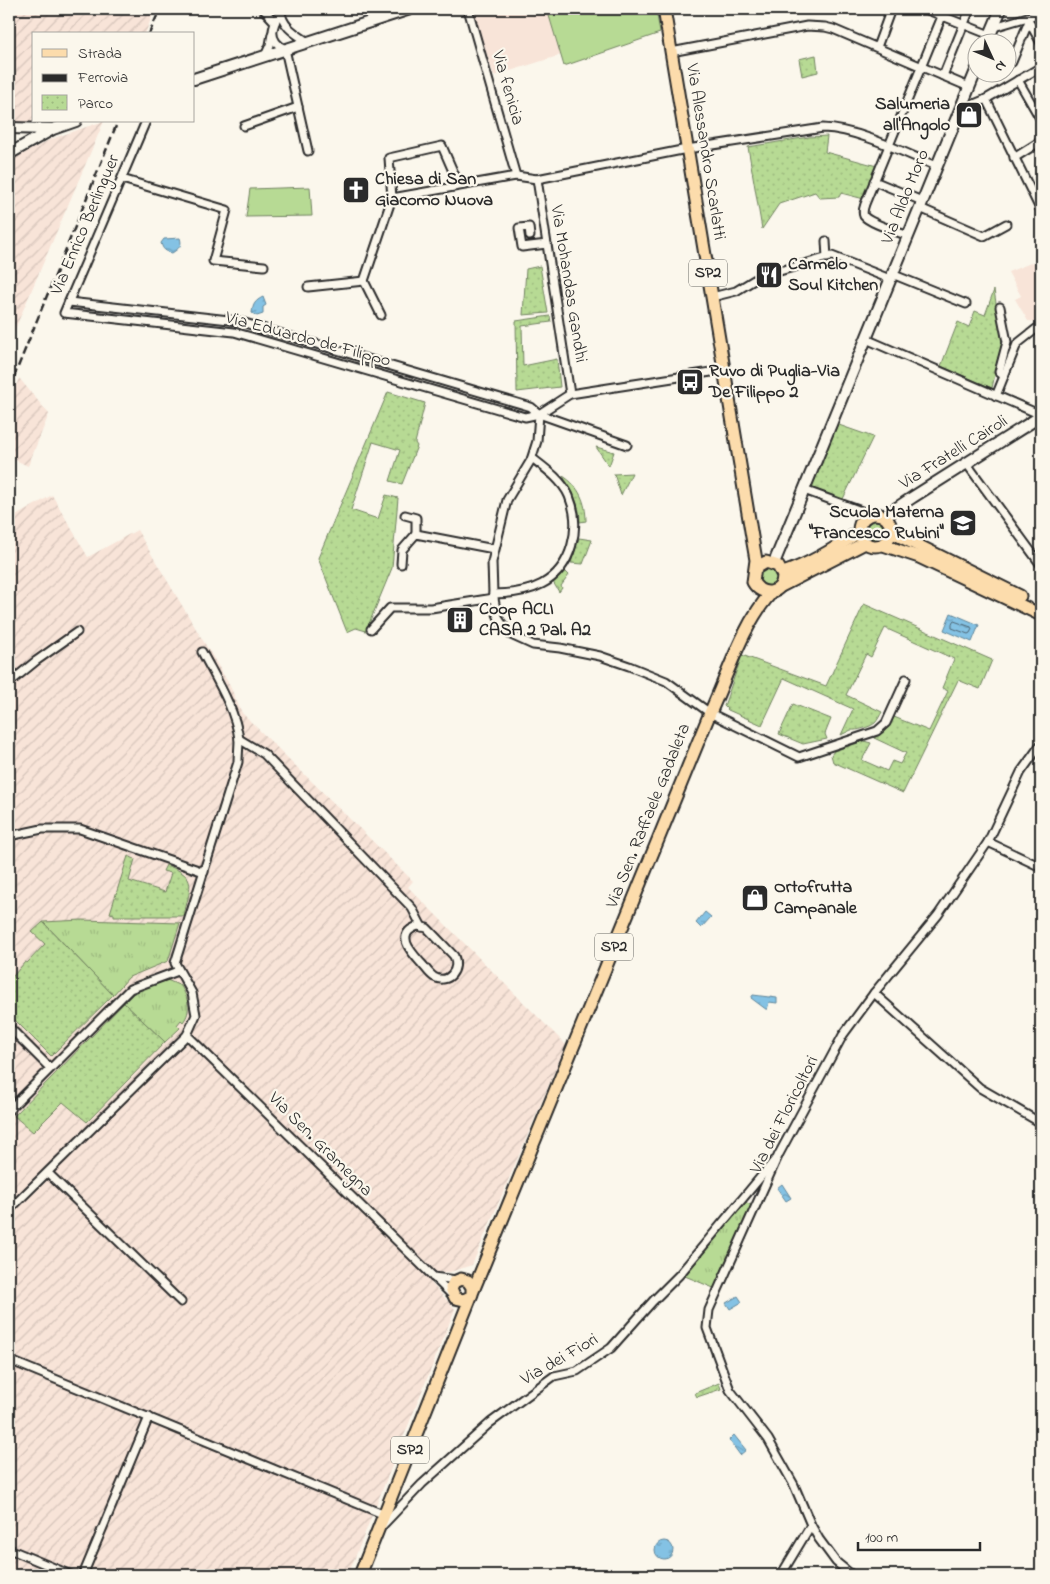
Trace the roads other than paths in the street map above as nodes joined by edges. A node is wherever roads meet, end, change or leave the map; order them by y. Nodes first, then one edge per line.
1 (263, 9) edge
2 (281, 9) edge
3 (410, 9) edge
4 (468, 9) edge
5 (664, 9) edge
6 (891, 9) edge
7 (926, 9) edge
8 (970, 9) edge
9 (1001, 9) edge
10 (943, 12) edge
11 (1041, 13) edge
12 (1028, 20) junction
13 (275, 22) junction
14 (964, 24) junction
15 (288, 28) junction
16 (983, 32) edge
17 (991, 32) edge
18 (998, 32) edge
19 (272, 34) junction
20 (308, 42) junction
21 (1018, 43) edge
22 (1041, 43) edge
23 (877, 47) junction
24 (287, 49) junction
25 (671, 52) junction
26 (265, 56) junction
27 (920, 66) junction
28 (1041, 67) edge
29 (943, 76) junction
30 (195, 79) edge
31 (1018, 80) joint
32 (971, 82) edge
33 (1015, 82) edge
34 (969, 87) junction
35 (986, 99) junction
36 (298, 107) junction
37 (959, 110) junction
38 (1041, 120) edge
39 (73, 122) edge
40 (146, 122) edge
41 (244, 126) dead end
42 (9, 128) edge
43 (53, 129) junction
44 (1041, 141) edge
45 (888, 146) junction
46 (687, 149) junction
47 (308, 151) dead end
48 (9, 154) edge
49 (1014, 158) junction
50 (936, 166) junction
51 (516, 176) junction
52 (122, 179) junction
53 (536, 179) junction
54 (874, 181) junction
55 (459, 185) junction
56 (392, 198) junction
57 (1039, 200) edge
58 (921, 204) junction
59 (1041, 211) edge
60 (1006, 224) dead end
61 (530, 236) dead end
62 (908, 236) junction
63 (826, 240) dead end
64 (547, 244) junction
65 (827, 258) junction
66 (264, 266) dead end
67 (891, 277) junction
68 (364, 281) junction
69 (308, 287) dead end
70 (712, 297) junction
71 (69, 302) junction
72 (966, 304) dead end
73 (1000, 307) dead end
74 (64, 313) joint
75 (381, 314) dead end
76 (1036, 329) dead end
77 (866, 339) junction
78 (724, 370) junction
79 (1004, 376) junction
80 (570, 394) junction
81 (996, 396) junction
82 (539, 414) junction
83 (1041, 416) edge
84 (627, 445) dead end
85 (532, 458) junction
86 (967, 464) junction
87 (804, 490) junction
88 (405, 515) dead end
89 (869, 516) junction
90 (886, 518) junction
91 (860, 531) junction
92 (891, 532) junction
93 (416, 534) junction
94 (752, 537) junction
95 (865, 543) junction
96 (882, 545) junction
97 (494, 549) junction
98 (772, 563) junction
99 (401, 564) dead end
100 (1041, 565) edge
101 (756, 568) junction
102 (782, 572) junction
103 (781, 586) junction
104 (755, 587) junction
105 (771, 593) junction
106 (494, 596) junction
107 (1041, 607) edge
108 (1041, 615) edge
109 (371, 629) dead end
110 (746, 630) junction
111 (76, 632) dead end
112 (202, 652) dead end
113 (906, 679) dead end
114 (9, 684) edge
115 (710, 713) junction
116 (238, 738) junction
117 (1041, 744) edge
118 (9, 836) edge
119 (988, 842) junction
120 (1041, 867) edge
121 (204, 872) junction
122 (422, 926) junction
123 (178, 971) junction
124 (874, 993) junction
125 (9, 1027) edge
126 (187, 1035) junction
127 (50, 1068) junction
128 (9, 1110) edge
129 (1041, 1123) edge
130 (779, 1154) junction
131 (48, 1173) junction
132 (9, 1210) edge
133 (484, 1265) junction
134 (433, 1277) junction
135 (461, 1279) junction
136 (471, 1294) junction
137 (455, 1297) junction
138 (181, 1302) dead end
139 (460, 1324) junction
140 (9, 1360) edge
141 (149, 1417) junction
142 (385, 1515) junction
143 (810, 1525) junction
144 (379, 1530) junction
145 (9, 1549) edge
146 (71, 1575) edge
147 (83, 1575) edge
148 (360, 1575) edge
149 (780, 1575) edge
150 (852, 1575) edge

1 - 13 street
2 - 13 street
2 - 15 street
3 - 20 main road
4 - 51 street, Via fenicia
5 - 25 main road, Via Alessandro Scarlatti / SP2
6 - 23 street
7 - 10 street
8 - 14 street
9 - 17 main road
10 - 14 street
10 - 27 street
11 - 12 street
12 - 18 street
12 - 21 street
12 - 22 street
13 - 19 street
14 - 16 street
14 - 29 street
15 - 20 street
15 - 24 street
19 - 24 street
19 - 26 street
20 - 24 main road
23 - 25 street
23 - 27 street
24 - 26 main road
24 - 36 street
25 - 46 main road, Via Alessandro Scarlatti / SP2
26 - 30 main road
27 - 29 street
27 - 45 street
28 - 31 street
29 - 34 street
31 - 38 street
32 - 34 main road, Via Aldo Moro
33 - 35 street
34 - 37 main road, Via Aldo Moro
35 - 37 street
35 - 49 street
36 - 41 street
36 - 47 street
37 - 50 main road, Via Aldo Moro
39 - 43 main road
40 - 52 street, Via Enrico Berlinguer
42 - 43 main road
43 - 48 main road
44 - 49 street
45 - 46 street
45 - 50 street
45 - 54 street
46 - 53 street
46 - 70 main road, Via Alessandro Scarlatti / SP2
49 - 57 street
50 - 58 main road, Via Aldo Moro
51 - 53 street
51 - 55 street
52 - 66 street
52 - 71 street, Via Enrico Berlinguer
53 - 64 street, Via Mohandas Gandhi
54 - 58 street
54 - 62 street
55 - 56 street
55 - 56 street
56 - 68 street
57 - 59 street
58 - 60 street
58 - 62 main road, Via Aldo Moro
61 - 64 street
62 - 67 main road, Via Aldo Moro
63 - 65 street
64 - 80 street, Via Mohandas Gandhi
65 - 67 street
65 - 70 street
67 - 72 street
67 - 77 main road, Via Aldo Moro
68 - 69 street
68 - 75 street
70 - 78 main road, Via Alessandro Scarlatti / SP2
71 - 74 street, Via Enrico Berlinguer
71 - 82 street, Via Eduardo de Filippo
73 - 79 street
74 - 82 street, Via Eduardo de Filippo
76 - 79 street
77 - 81 street
77 - 87 main road, Via Aldo Moro
78 - 80 street
78 - 94 main road, Via Alessandro Scarlatti / SP2
79 - 81 street
80 - 82 street
81 - 83 street
82 - 84 street
82 - 85 street
83 - 86 main road, Via Fratelli Cairoli
85 - 97 street
85 - 106 street
86 - 90 main road, Via Fratelli Cairoli
86 - 100 street
87 - 89 street
87 - 98 main road, Via Aldo Moro
88 - 93 street
89 - 90 main road
89 - 91 main road
90 - 92 main road
91 - 95 main road
91 - 102 main road
92 - 96 main road
92 - 107 main road
93 - 97 street
93 - 99 street
94 - 98 main road, Via Alessandro Scarlatti / SP2
94 - 101 main road, Via Alessandro Scarlatti / SP2
95 - 96 main road
95 - 103 main road
96 - 108 main road
97 - 106 street
98 - 101 main road
98 - 102 main road
101 - 104 main road
102 - 103 main road
103 - 105 main road
104 - 105 main road
104 - 110 main road, Via Sen. Raffaele Gadaleta / SP2
105 - 110 main road, Via Sen. Raffaele Gadaleta / SP2
106 - 109 street
106 - 115 street
110 - 115 main road, Via Sen. Raffaele Gadaleta / SP2
111 - 114 street
112 - 116 street
113 - 115 street
115 - 133 main road, Via Sen. Raffaele Gadaleta / SP2
116 - 121 street
116 - 122 street
117 - 119 street, Via dei Floricoltori
118 - 121 street
119 - 120 street
119 - 124 street, Via dei Floricoltori
121 - 123 street
122 - 122 street
123 - 126 street
123 - 127 street
124 - 129 street
124 - 130 street, Via dei Floricoltori
125 - 127 street
126 - 131 street
126 - 134 street, Via Sen. Gramegna
127 - 128 street
130 - 143 street, Via dei Floricoltori
130 - 144 street, Via dei Fiori
131 - 132 street
131 - 138 street
133 - 135 main road
133 - 136 main road, Via Sen. Raffaele Gadaleta / SP2
134 - 135 street
134 - 137 street, Via Sen. Gramegna
135 - 136 main road
135 - 137 main road, Via Sen. Raffaele Gadaleta
136 - 137 main road
136 - 139 main road, Via Sen. Raffaele Gadaleta / SP2
137 - 139 main road, Via Sen. Raffaele Gadaleta / SP2
139 - 142 main road, Via Sen. Raffaele Gadaleta / SP2
140 - 141 street
141 - 142 street
141 - 147 street
142 - 144 main road, Via Sen. Raffaele Gadaleta / SP2
143 - 149 street
143 - 150 street, Via dei Floricoltori
144 - 148 main road, Via Sen. Raffaele Gadaleta / SP2
145 - 146 street

